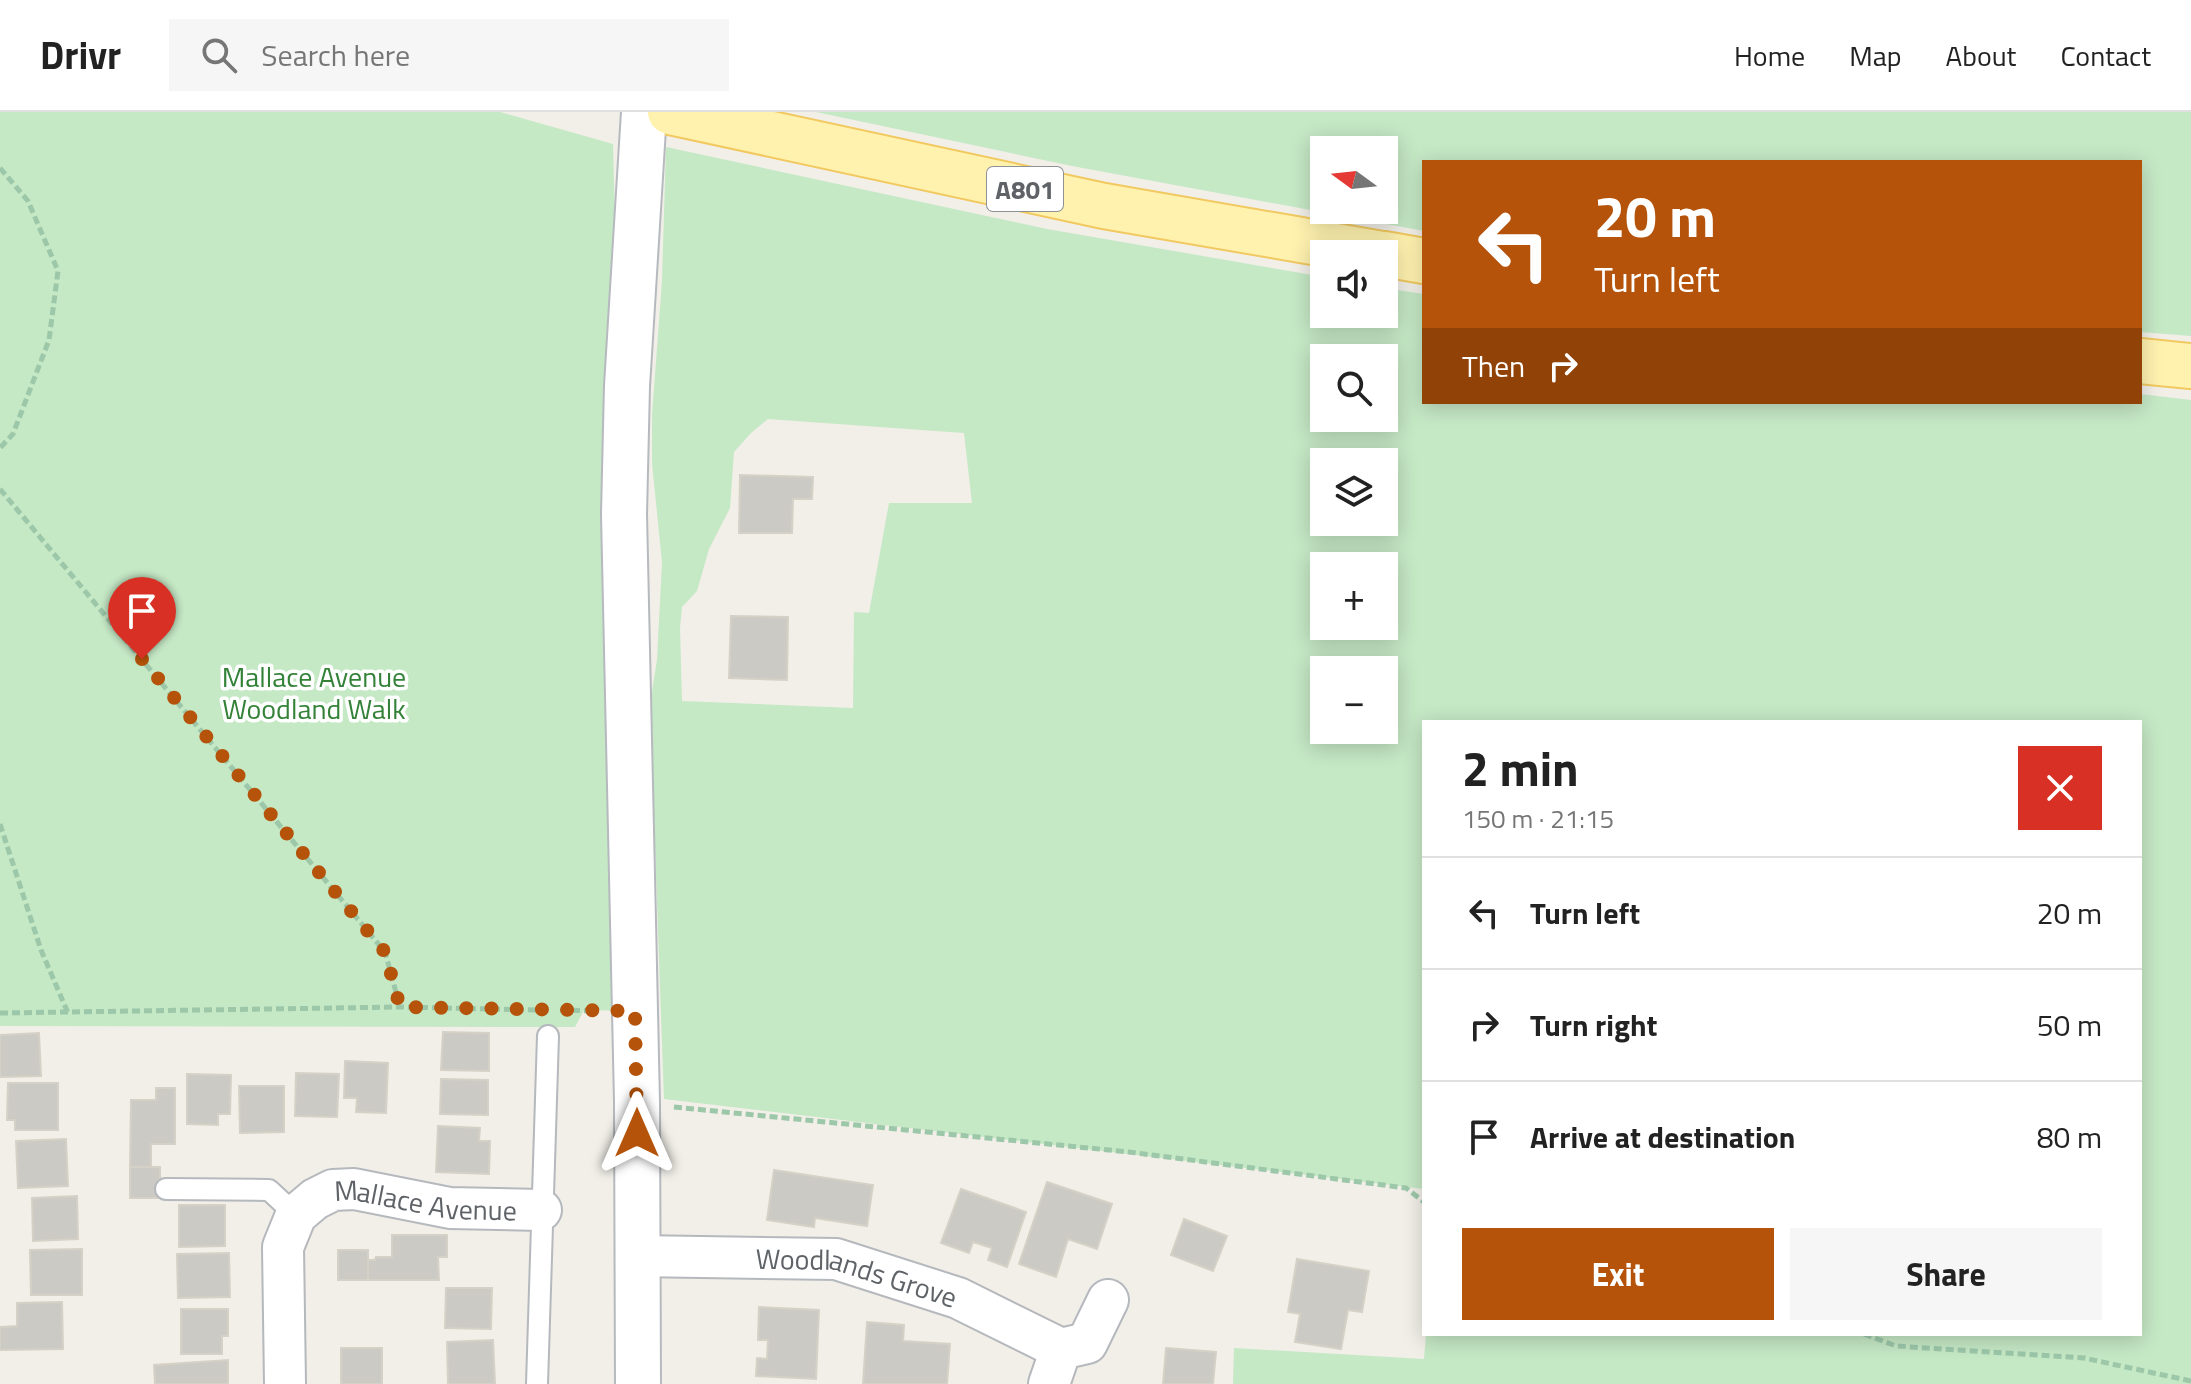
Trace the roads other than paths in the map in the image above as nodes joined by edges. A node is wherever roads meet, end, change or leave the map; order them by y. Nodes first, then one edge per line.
1 (644, 112) edge
2 (670, 112) edge
3 (1310, 241) edge
4 (1398, 257) edge
5 (1422, 261) edge
6 (2142, 361) edge
7 (2191, 366) edge
8 (548, 1036) dead end
9 (166, 1189) dead end
10 (541, 1210) junction
11 (296, 1215) junction
12 (637, 1256) junction
13 (1108, 1300) dead end
14 (1055, 1367) edge
15 (285, 1384) edge
16 (537, 1384) edge
17 (638, 1384) edge

1 - 12 main road
2 - 3 main road, A801
4 - 5 main road, A801
6 - 7 main road
8 - 10 lane
9 - 11 lane
10 - 11 street, Mallace Avenue
10 - 16 lane
11 - 15 street, Mallace Avenue
12 - 14 street, Woodlands Grove
12 - 17 main road
13 - 14 street, Woodlands Grove

